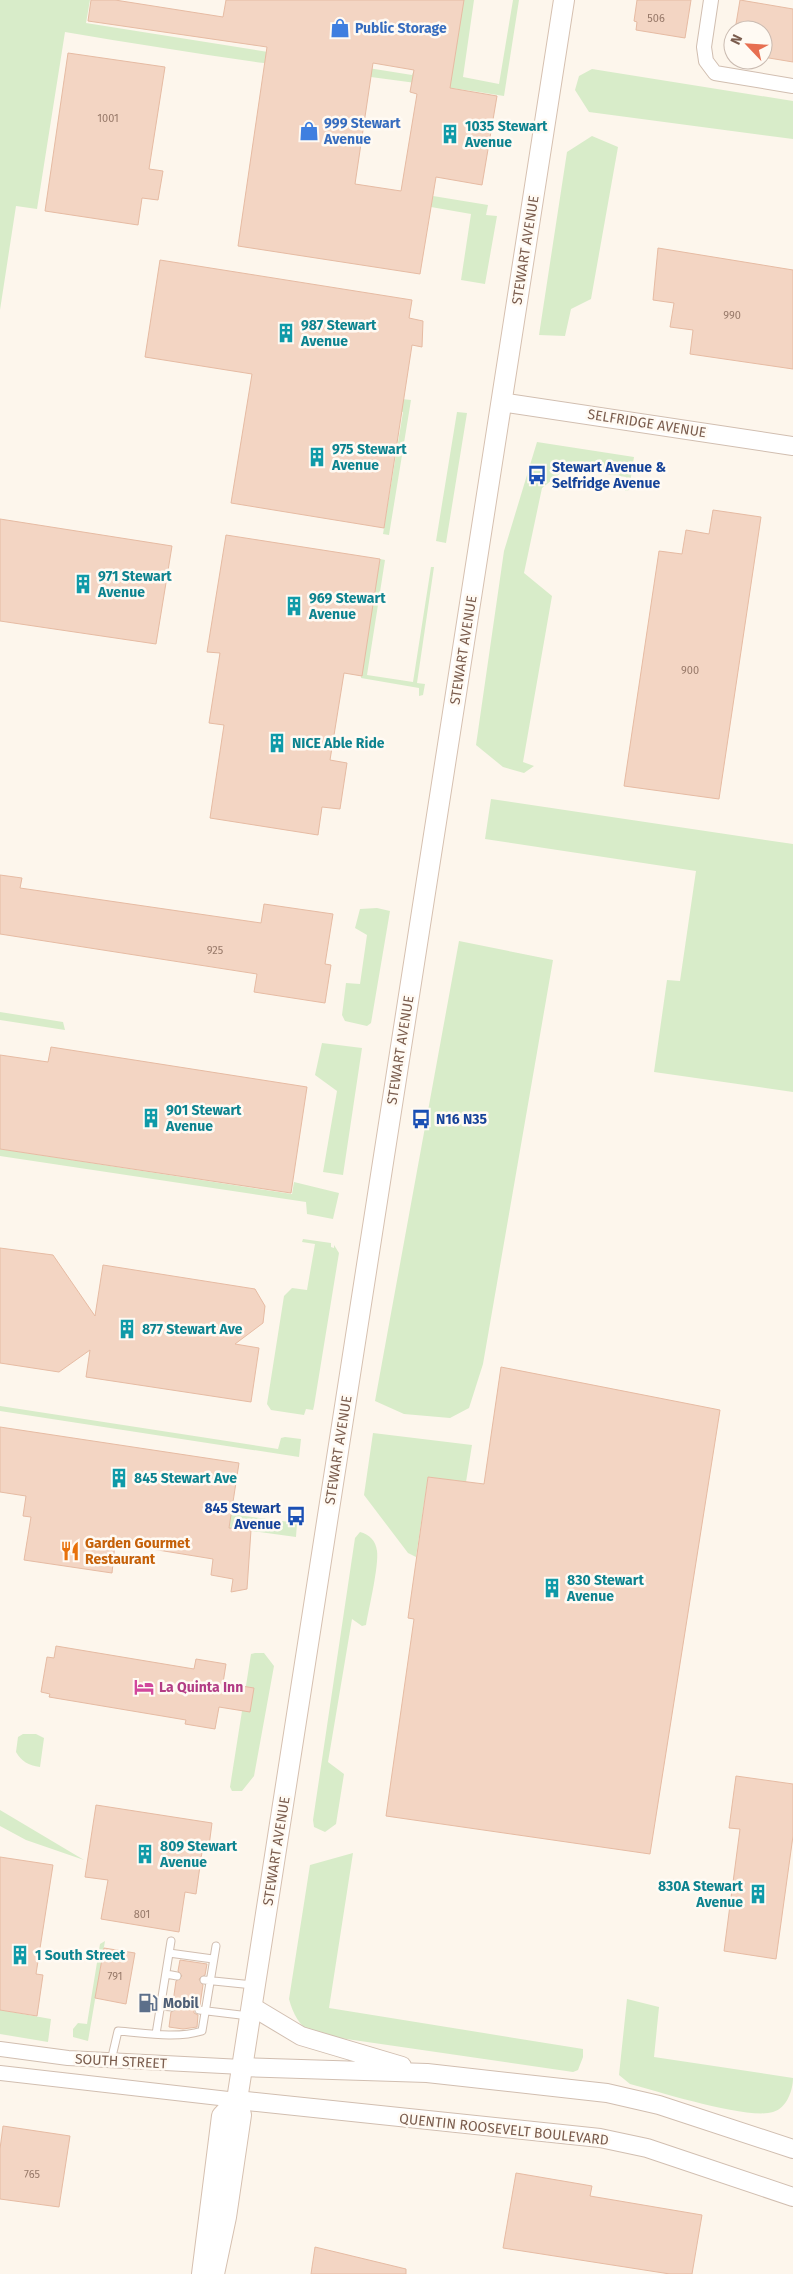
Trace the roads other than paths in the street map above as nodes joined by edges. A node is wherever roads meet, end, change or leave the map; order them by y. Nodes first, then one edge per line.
1 (564, 0) edge
2 (711, 0) edge
3 (793, 86) edge
4 (501, 402) junction
5 (793, 446) edge
6 (170, 1940) dead end
7 (216, 1946) dead end
8 (169, 1953) junction
9 (213, 1960) junction
10 (166, 1974) junction
11 (177, 1976) dead end
12 (207, 1980) junction
13 (255, 1986) junction
14 (160, 2006) junction
15 (172, 2008) dead end
16 (202, 2011) junction
17 (251, 2011) junction
18 (156, 2034) junction
19 (0, 2049) edge
20 (111, 2061) junction
21 (242, 2067) junction
22 (0, 2073) edge
23 (427, 2073) junction
24 (237, 2100) junction
25 (793, 2149) edge
26 (793, 2197) edge
27 (202, 2274) edge
28 (214, 2274) edge

1 - 4 main road, STEWART AVENUE
2 - 3 street
4 - 5 street, SELFRIDGE AVENUE
4 - 13 main road, STEWART AVENUE
6 - 8 lane
7 - 9 lane
8 - 9 lane
8 - 10 lane
9 - 12 lane
10 - 11 lane
10 - 14 lane
12 - 13 lane
12 - 16 lane
13 - 17 main road, STEWART AVENUE
14 - 15 lane
14 - 18 lane
16 - 17 lane
16 - 18 lane
17 - 21 main road, STEWART AVENUE
17 - 23 street
18 - 20 lane
19 - 20 street, SOUTH STREET
20 - 21 street, SOUTH STREET
21 - 23 street
21 - 24 main road, STEWART AVENUE
22 - 24 street, SOUTH STREET
23 - 25 street
24 - 26 street, QUENTIN ROOSEVELT BOULEVARD
24 - 27 main road
24 - 28 main road, STEWART AVENUE

